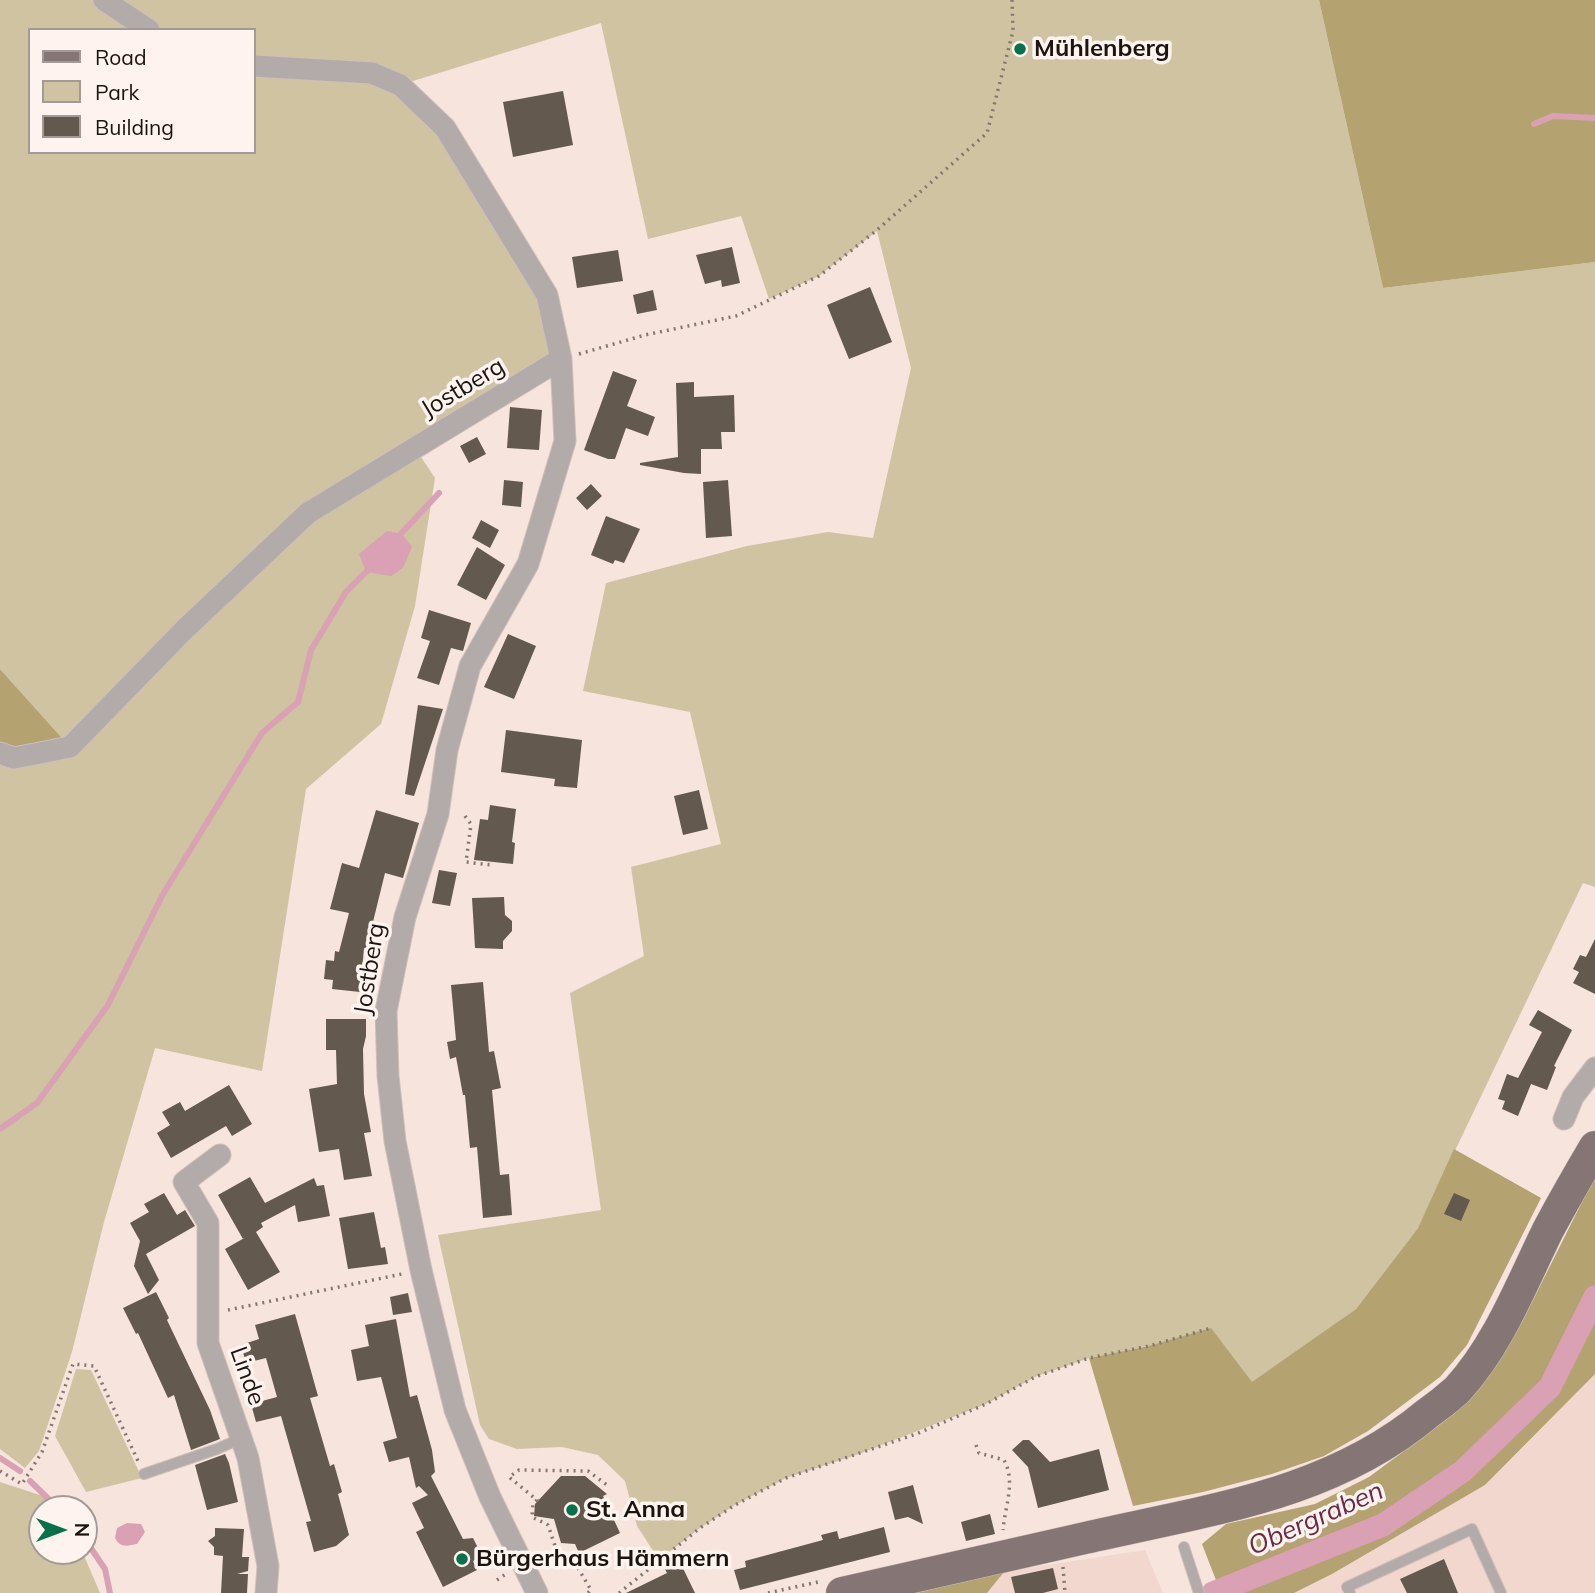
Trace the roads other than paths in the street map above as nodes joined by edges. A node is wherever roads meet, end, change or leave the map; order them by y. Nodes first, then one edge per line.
1 (104, 0) edge
2 (146, 28) edge
3 (256, 66) edge
4 (562, 359) junction
5 (0, 753) edge
6 (1595, 1068) edge
7 (1564, 1119) dead end
8 (1595, 1147) edge
9 (220, 1155) dead end
10 (242, 1438) junction
11 (144, 1474) road end
12 (1184, 1548) dead end
13 (835, 1586) edge
14 (1199, 1592) edge
15 (266, 1593) edge
16 (537, 1593) edge
17 (1350, 1593) edge
18 (1501, 1593) edge

1 - 2 street
3 - 4 street, Jostberg
4 - 5 street, Jostberg
4 - 16 street, Jostberg
6 - 7 street
8 - 13 main road
9 - 10 street, Linde
10 - 11 lane
10 - 15 street, Linde
12 - 14 lane
17 - 18 lane

